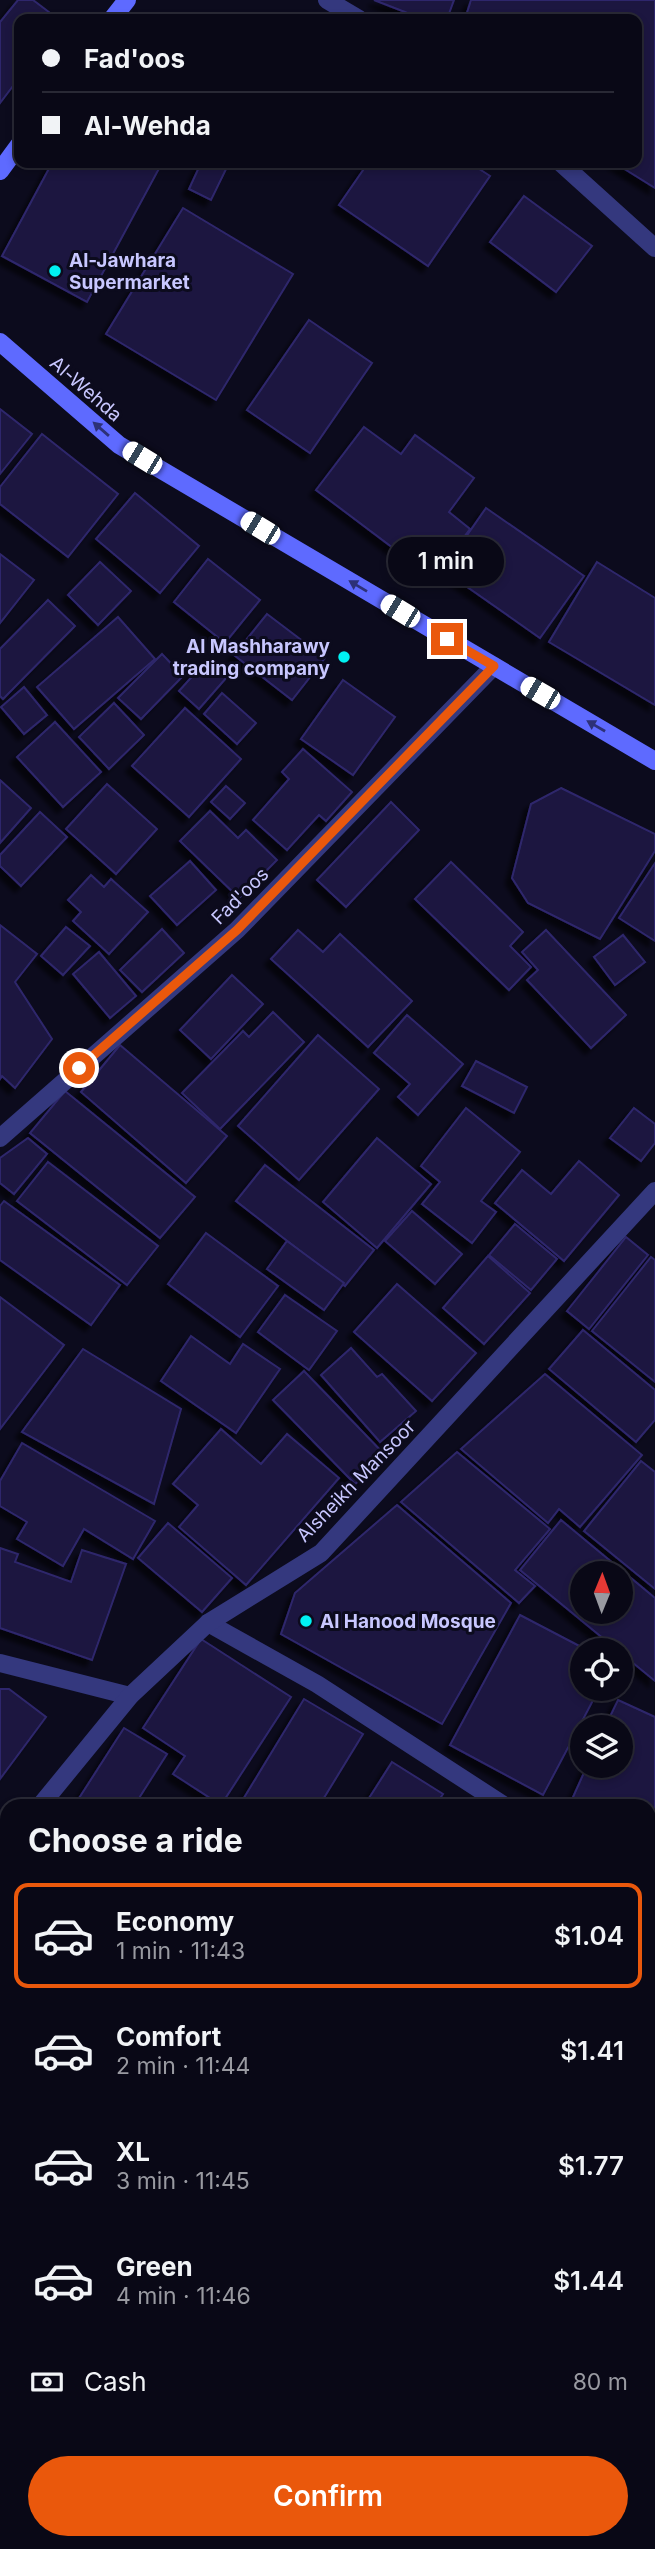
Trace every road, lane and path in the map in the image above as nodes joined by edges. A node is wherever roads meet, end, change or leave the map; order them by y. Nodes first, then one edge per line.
1 (127, 0) edge
2 (327, 0) edge
3 (116, 14) edge
4 (351, 14) edge
5 (14, 152) edge
6 (567, 168) edge
7 (0, 171) edge
8 (655, 248) edge
9 (0, 342) edge
10 (494, 666) junction
11 (655, 761) edge
12 (0, 1138) edge
13 (655, 1191) edge
14 (208, 1623) junction
15 (0, 1663) edge
16 (130, 1696) junction
17 (46, 1799) edge
18 (494, 1799) edge

1 - 3 main road
2 - 4 street
5 - 7 main road
6 - 8 street
10 -> 9 main road, Al-Wehda
11 -> 10 main road, Al-Wehda
10 - 12 street, Fad'oos
13 - 14 street, Alsheikh Mansoor
14 - 16 street, Alsheikh Mansoor
14 - 18 street
15 - 16 street
16 - 17 street, Alsheikh Mansoor

